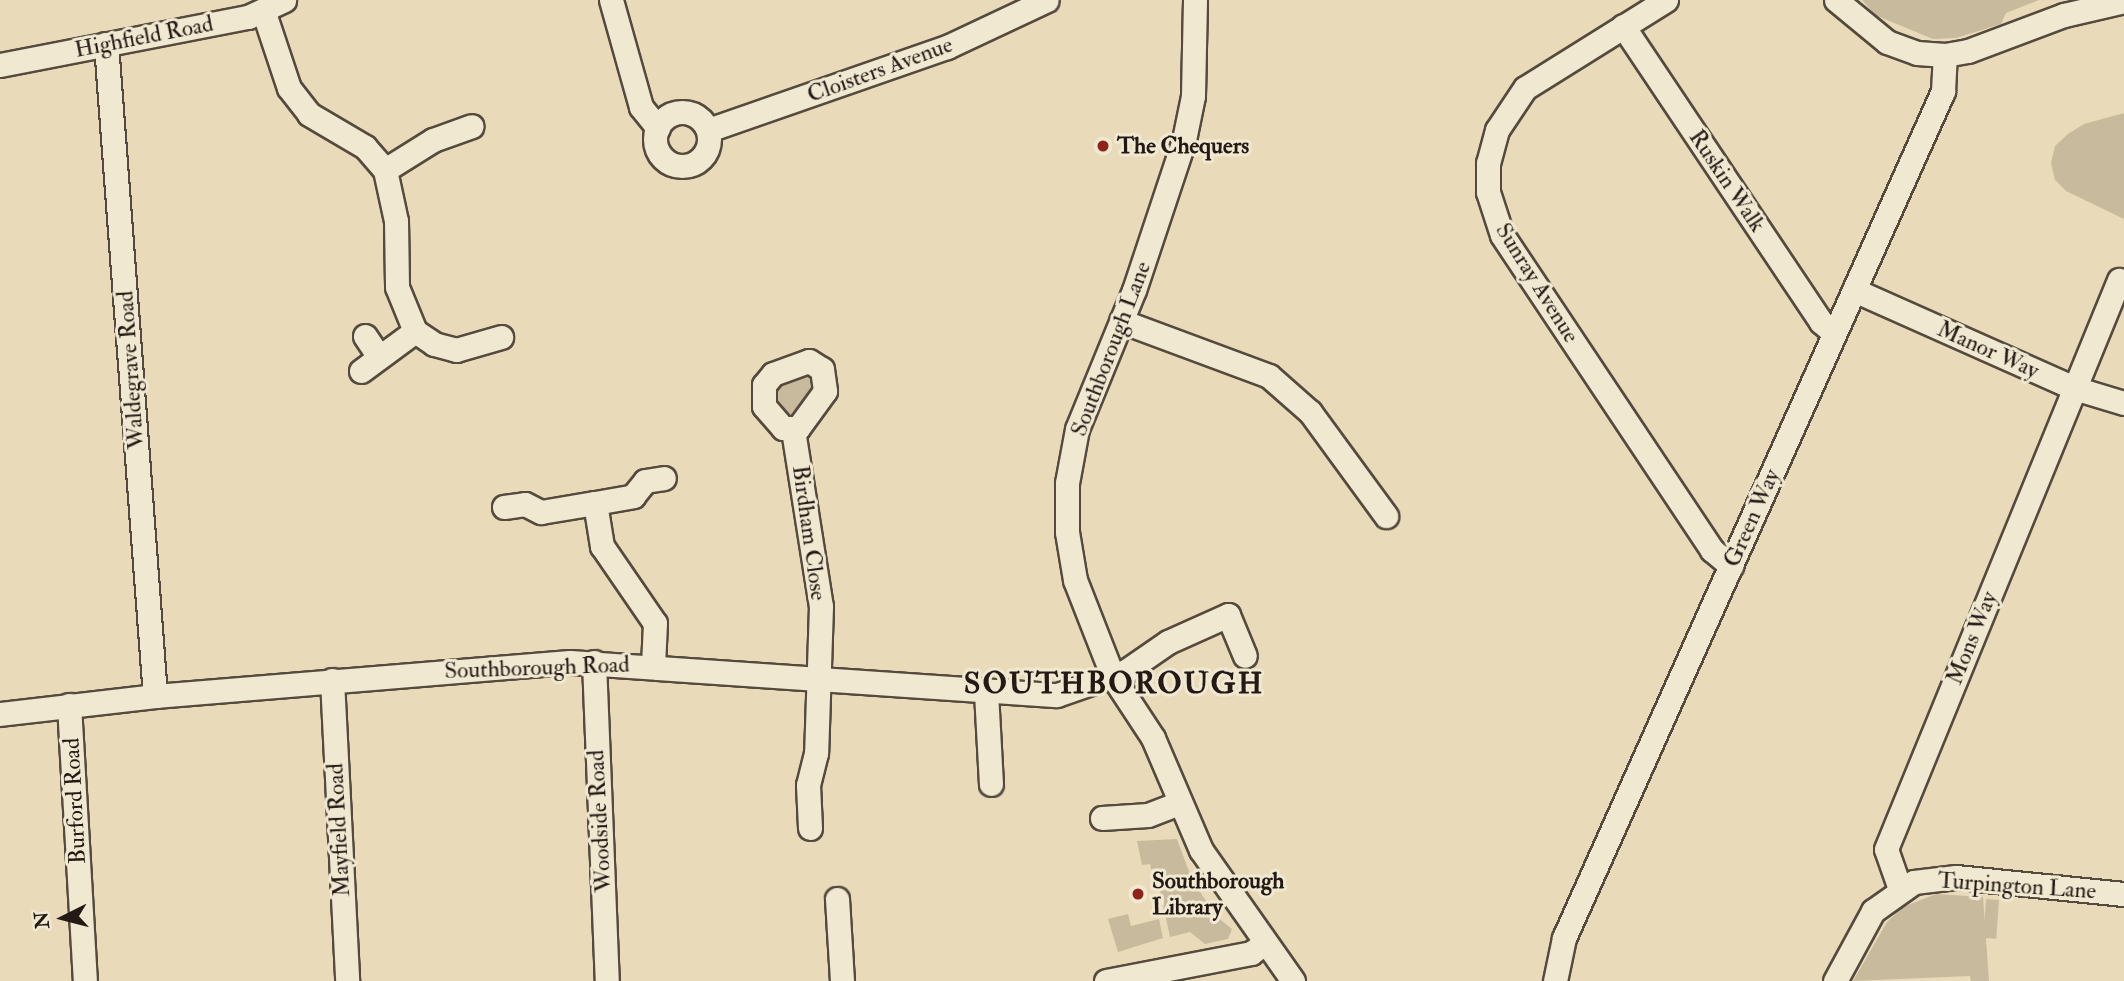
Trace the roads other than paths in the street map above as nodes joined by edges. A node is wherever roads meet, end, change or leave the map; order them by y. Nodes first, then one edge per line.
1 (284, 0) edge
2 (611, 0) edge
3 (1047, 0) edge
4 (1195, 0) edge
5 (1667, 0) edge
6 (1836, 0) edge
7 (2124, 1) edge
8 (264, 13) junction
9 (1623, 26) junction
10 (106, 44) junction
11 (1945, 55) junction
12 (0, 65) edge
13 (472, 126) dead end
14 (658, 128) junction
15 (708, 130) junction
16 (385, 170) junction
17 (2119, 280) dead end
18 (1854, 290) junction
19 (1121, 321) junction
20 (415, 331) junction
21 (1834, 333) junction
22 (493, 335) dead end
23 (365, 336) dead end
24 (2074, 388) junction
25 (2124, 403) edge
26 (793, 430) dead end
27 (664, 478) dead end
28 (594, 503) junction
29 (504, 507) dead end
30 (1386, 516) dead end
31 (1731, 566) junction
32 (1245, 656) dead end
33 (594, 662) junction
34 (653, 665) junction
35 (815, 677) junction
36 (1113, 677) junction
37 (332, 680) junction
38 (986, 692) junction
39 (155, 696) junction
40 (69, 705) junction
41 (0, 714) edge
42 (991, 784) dead end
43 (1180, 803) junction
44 (1102, 818) dead end
45 (810, 828) dead end
46 (1900, 889) junction
47 (2124, 894) edge
48 (837, 899) dead end
49 (1265, 943) junction
50 (85, 981) edge
51 (347, 981) edge
52 (607, 981) edge
53 (842, 981) edge
54 (1105, 981) edge
55 (1293, 981) edge
56 (1555, 981) edge
57 (1835, 981) edge

1 - 8 street, Highfield Road
2 - 14 street
3 - 15 street, Cloisters Avenue
4 - 19 street, Southborough Lane
5 - 9 street, Sunray Avenue
6 - 11 street
7 - 11 street
8 - 10 street, Highfield Road
8 - 16 street
9 - 21 street, Ruskin Walk
9 - 31 street, Sunray Avenue
10 - 12 street, Highfield Road
10 - 39 street, Waldegrave Road
11 - 18 street, Green Way
13 - 16 street
14 - 15 street
14 - 15 street
16 - 20 street
17 - 24 street, Mons Way
18 - 21 street, Green Way
18 - 24 street, Manor Way
19 - 30 street
19 - 36 street, Southborough Lane
20 - 22 street
20 - 23 street
21 - 31 street, Green Way
24 - 25 street, Manor Way
24 - 46 street, Mons Way
26 - 35 street, Birdham Close
27 - 28 street
28 - 29 street
28 - 34 street
31 - 56 street, Green Way
32 - 36 street, Southborough Road
33 - 34 street, Southborough Road
33 - 37 street, Southborough Road
33 - 52 street, Woodside Road
34 - 35 street, Southborough Road
35 - 38 street, Southborough Road
35 - 45 street, Birdham Close
36 - 38 street, Southborough Road
36 - 43 street, Southborough Lane
37 - 39 street, Southborough Road
37 - 51 street, Mayfield Road
38 - 42 street
39 - 40 street, Southborough Road
40 - 41 street, Southborough Road
40 - 50 street, Burford Road
43 - 44 street
43 - 49 street, Southborough Lane
46 - 47 street, Turpington Lane
46 - 57 street, Turpington Lane
48 - 53 street
49 - 54 street
49 - 55 street, Southborough Lane

